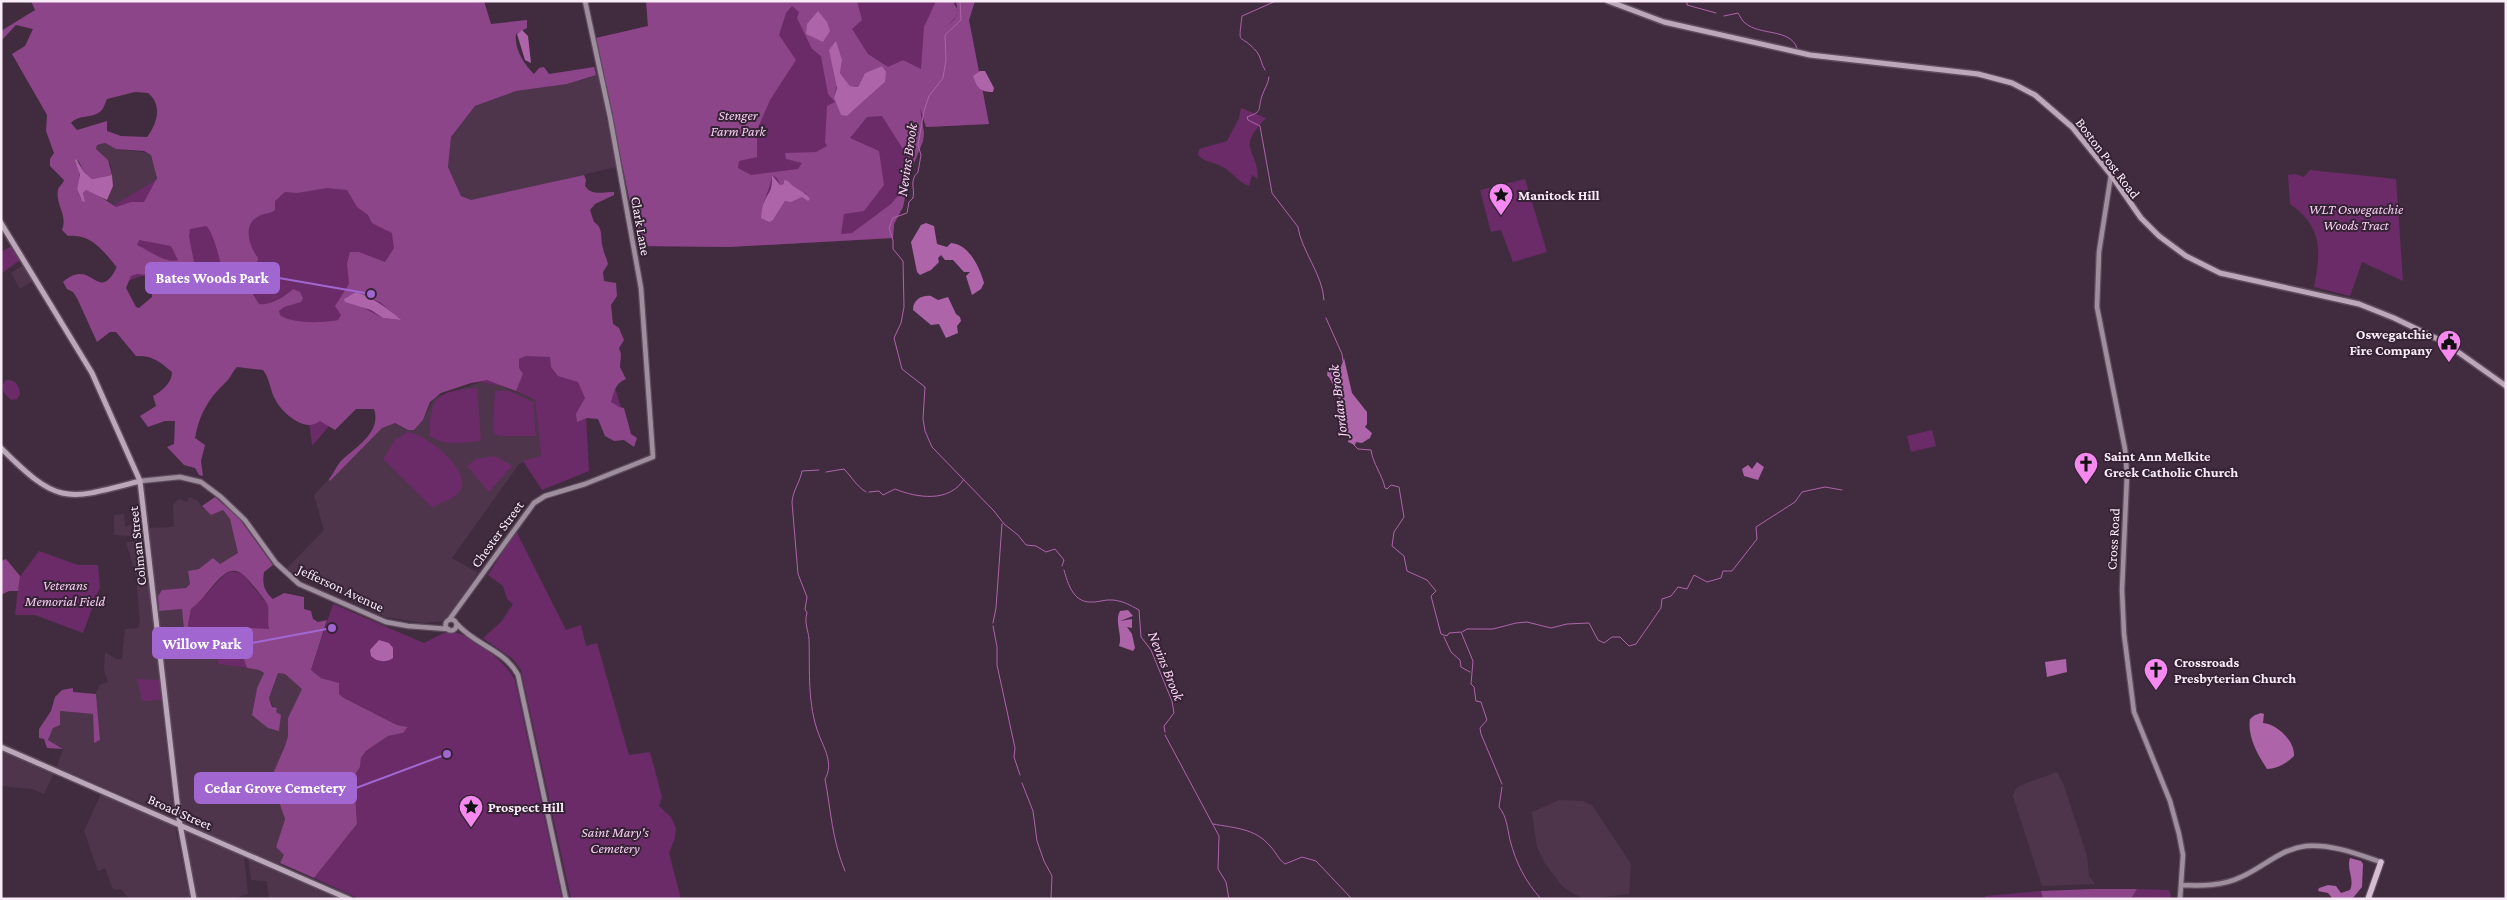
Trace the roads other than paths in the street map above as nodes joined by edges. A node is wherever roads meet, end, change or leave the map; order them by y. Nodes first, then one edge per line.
1 (585, 1) edge
2 (1608, 1) edge
3 (2111, 175) junction
4 (1, 223) edge
5 (2506, 386) edge
6 (1, 448) edge
7 (653, 458) joint
8 (140, 481) junction
9 (458, 609) junction
10 (448, 621) junction
11 (457, 623) junction
12 (431, 627) junction
13 (450, 629) junction
14 (466, 632) junction
15 (1, 746) edge
16 (179, 825) junction
17 (2381, 862) joint
18 (2181, 885) junction
19 (194, 899) edge
20 (349, 899) edge
21 (566, 899) edge
22 (2180, 899) edge
23 (2370, 899) edge

1 - 7 main road, Clark Lane
2 - 3 main road, Boston Post Road
3 - 5 main road, Boston Post Road
3 - 18 main road, Cross Road
4 - 8 main road, Colman Street
6 - 8 main road, Jefferson Avenue
7 - 9 main road, Chester Street
8 - 12 main road, Jefferson Avenue
8 - 16 main road, Colman Street
9 - 10 main road, Chester Street
9 - 11 main road, Chester Street
10 - 11 main road, Jefferson Avenue
10 - 12 main road, Jefferson Avenue
10 - 13 main road
11 - 13 main road
11 - 14 main road, Jefferson Avenue
12 - 13 main road, Jefferson Avenue
13 - 14 main road, Jefferson Avenue
14 - 21 main road, Jefferson Avenue
15 - 16 main road, Broad Street
16 - 19 main road, Colman Street
16 - 20 main road, Broad Street
17 - 18 main road
17 - 23 highway
18 - 22 main road, Cross Road

